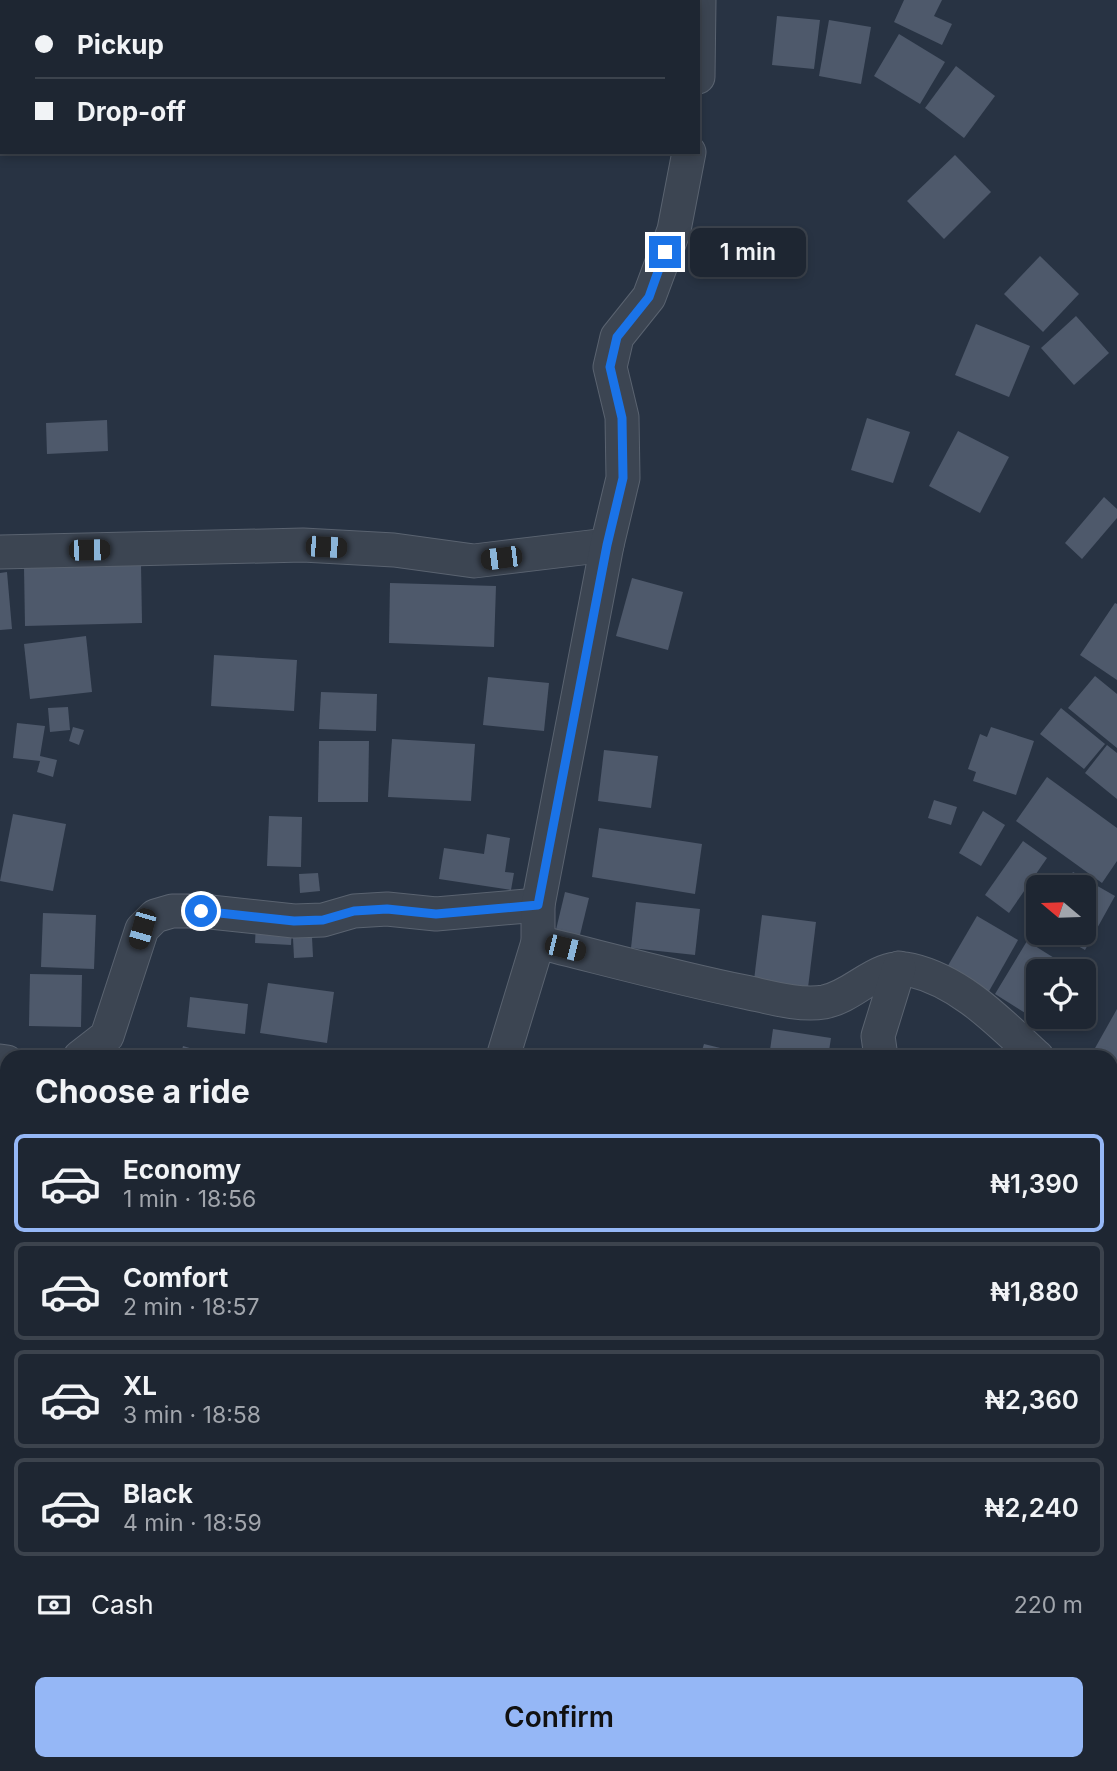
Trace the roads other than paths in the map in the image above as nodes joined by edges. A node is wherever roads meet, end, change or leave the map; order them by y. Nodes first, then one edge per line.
1 (689, 154) edge
2 (607, 545) junction
3 (0, 552) edge
4 (538, 905) junction
5 (538, 942) junction
6 (898, 968) junction
7 (89, 1050) edge
8 (505, 1050) edge
9 (880, 1050) edge
10 (1029, 1050) edge

1 - 2 street
2 - 3 street
2 - 4 street
4 - 5 street
4 - 7 street
5 - 6 street
5 - 8 street
6 - 9 street
6 - 10 street

